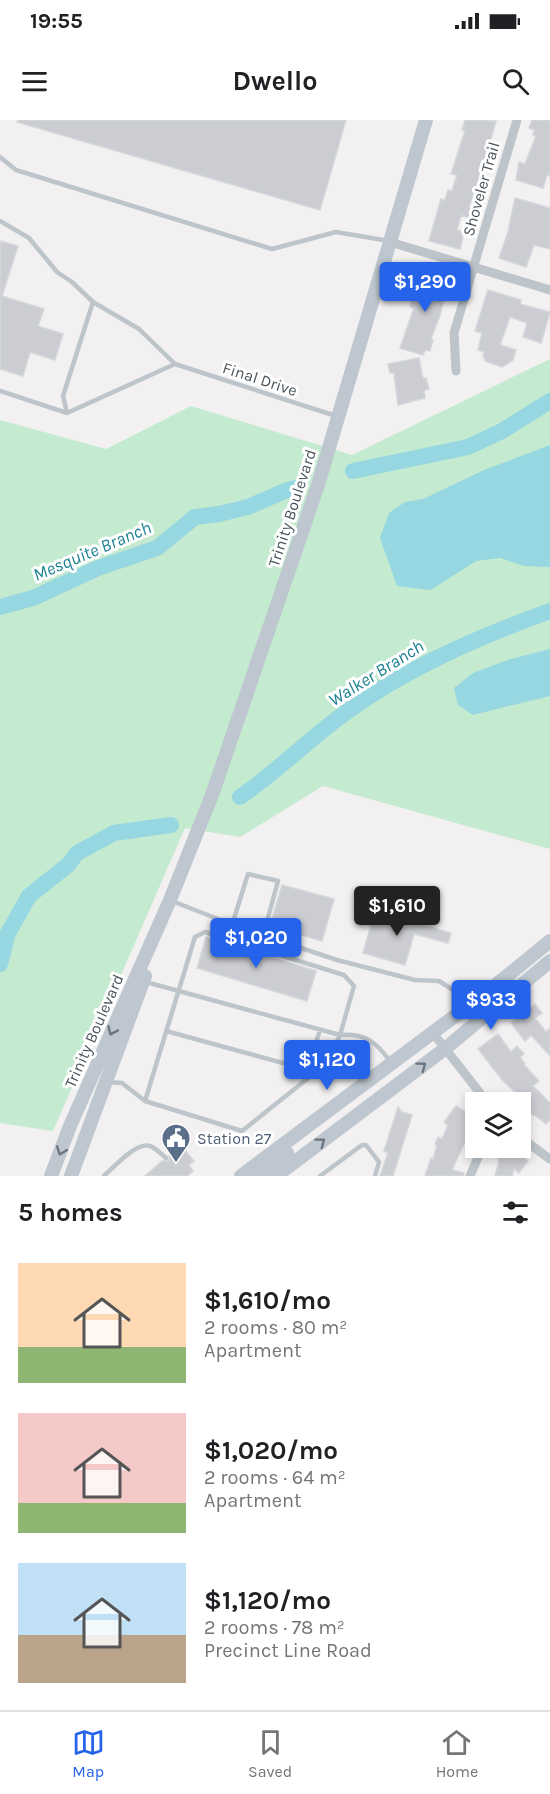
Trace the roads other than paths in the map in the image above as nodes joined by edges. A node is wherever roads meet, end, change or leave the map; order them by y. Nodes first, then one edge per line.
1 (426, 120) edge
2 (517, 120) edge
3 (0, 157) edge
4 (0, 221) edge
5 (390, 242) junction
6 (474, 266) junction
7 (550, 290) edge
8 (93, 302) junction
9 (175, 364) junction
10 (456, 371) dead end
11 (0, 391) edge
12 (67, 413) junction
13 (339, 417) junction
14 (170, 900) junction
15 (232, 925) junction
16 (263, 936) junction
17 (550, 941) edge
18 (550, 961) edge
19 (143, 981) junction
20 (178, 991) junction
21 (467, 1008) junction
22 (320, 1030) junction
23 (166, 1031) junction
24 (434, 1033) junction
25 (340, 1035) junction
26 (446, 1048) junction
27 (391, 1063) junction
28 (107, 1082) junction
29 (479, 1092) edge
30 (342, 1100) junction
31 (145, 1101) junction
32 (531, 1145) edge
33 (166, 1158) dead end
34 (478, 1158) edge
35 (550, 1159) edge
36 (51, 1176) edge
37 (71, 1176) edge
38 (104, 1176) edge
39 (241, 1176) edge
40 (257, 1176) edge
41 (276, 1176) edge
42 (320, 1176) edge
43 (375, 1176) edge
44 (470, 1176) edge

1 - 5 main road, Trinity Boulevard
2 - 6 street, Shoveler Trail
3 - 5 lane
4 - 8 lane
5 - 6 street
5 - 13 main road, Trinity Boulevard
6 - 7 street
6 - 10 street, Shoveler Trail
8 - 9 lane
8 - 12 lane
9 - 12 lane
9 - 13 lane, Final Drive
11 - 12 lane
13 - 14 main road, Trinity Boulevard
14 - 15 lane
14 - 19 main road, Trinity Boulevard
14 -> 36 main road, Trinity Boulevard
15 - 16 lane
15 - 16 lane
16 - 21 lane
17 - 21 main road
18 - 26 main road
19 - 20 lane
19 - 28 main road, Trinity Boulevard
20 - 22 lane
20 - 23 lane
20 - 25 lane
21 - 24 main road
22 - 23 lane
22 - 25 lane
23 - 31 lane
24 - 26 street
24 - 27 main road
25 - 27 lane
25 - 31 lane
26 - 29 street
41 -> 26 main road
27 - 30 main road
28 - 31 lane
28 - 37 main road, Trinity Boulevard
30 - 39 main road
30 - 40 main road
32 - 35 street
33 - 38 lane
34 - 44 street
42 - 43 lane

